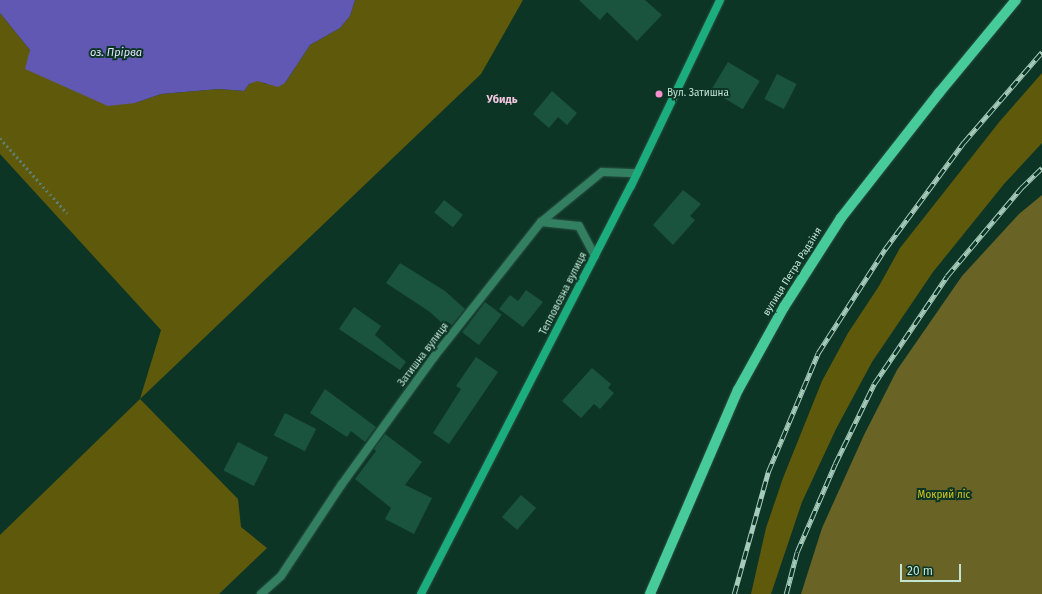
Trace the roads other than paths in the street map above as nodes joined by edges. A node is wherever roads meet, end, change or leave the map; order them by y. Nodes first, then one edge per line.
1 (720, 0) edge
2 (1016, 0) edge
3 (637, 173) junction
4 (541, 222) junction
5 (595, 256) junction
6 (261, 594) edge
7 (421, 594) edge
8 (650, 594) edge

1 - 3 street, Тепловозна вулиця
2 - 8 main road, вулиця Петра Радзіня
3 - 4 street, Затишна вулиця
3 - 5 street, Тепловозна вулиця
4 - 5 street
4 - 6 street, Затишна вулиця
5 - 7 street, Тепловозна вулиця

